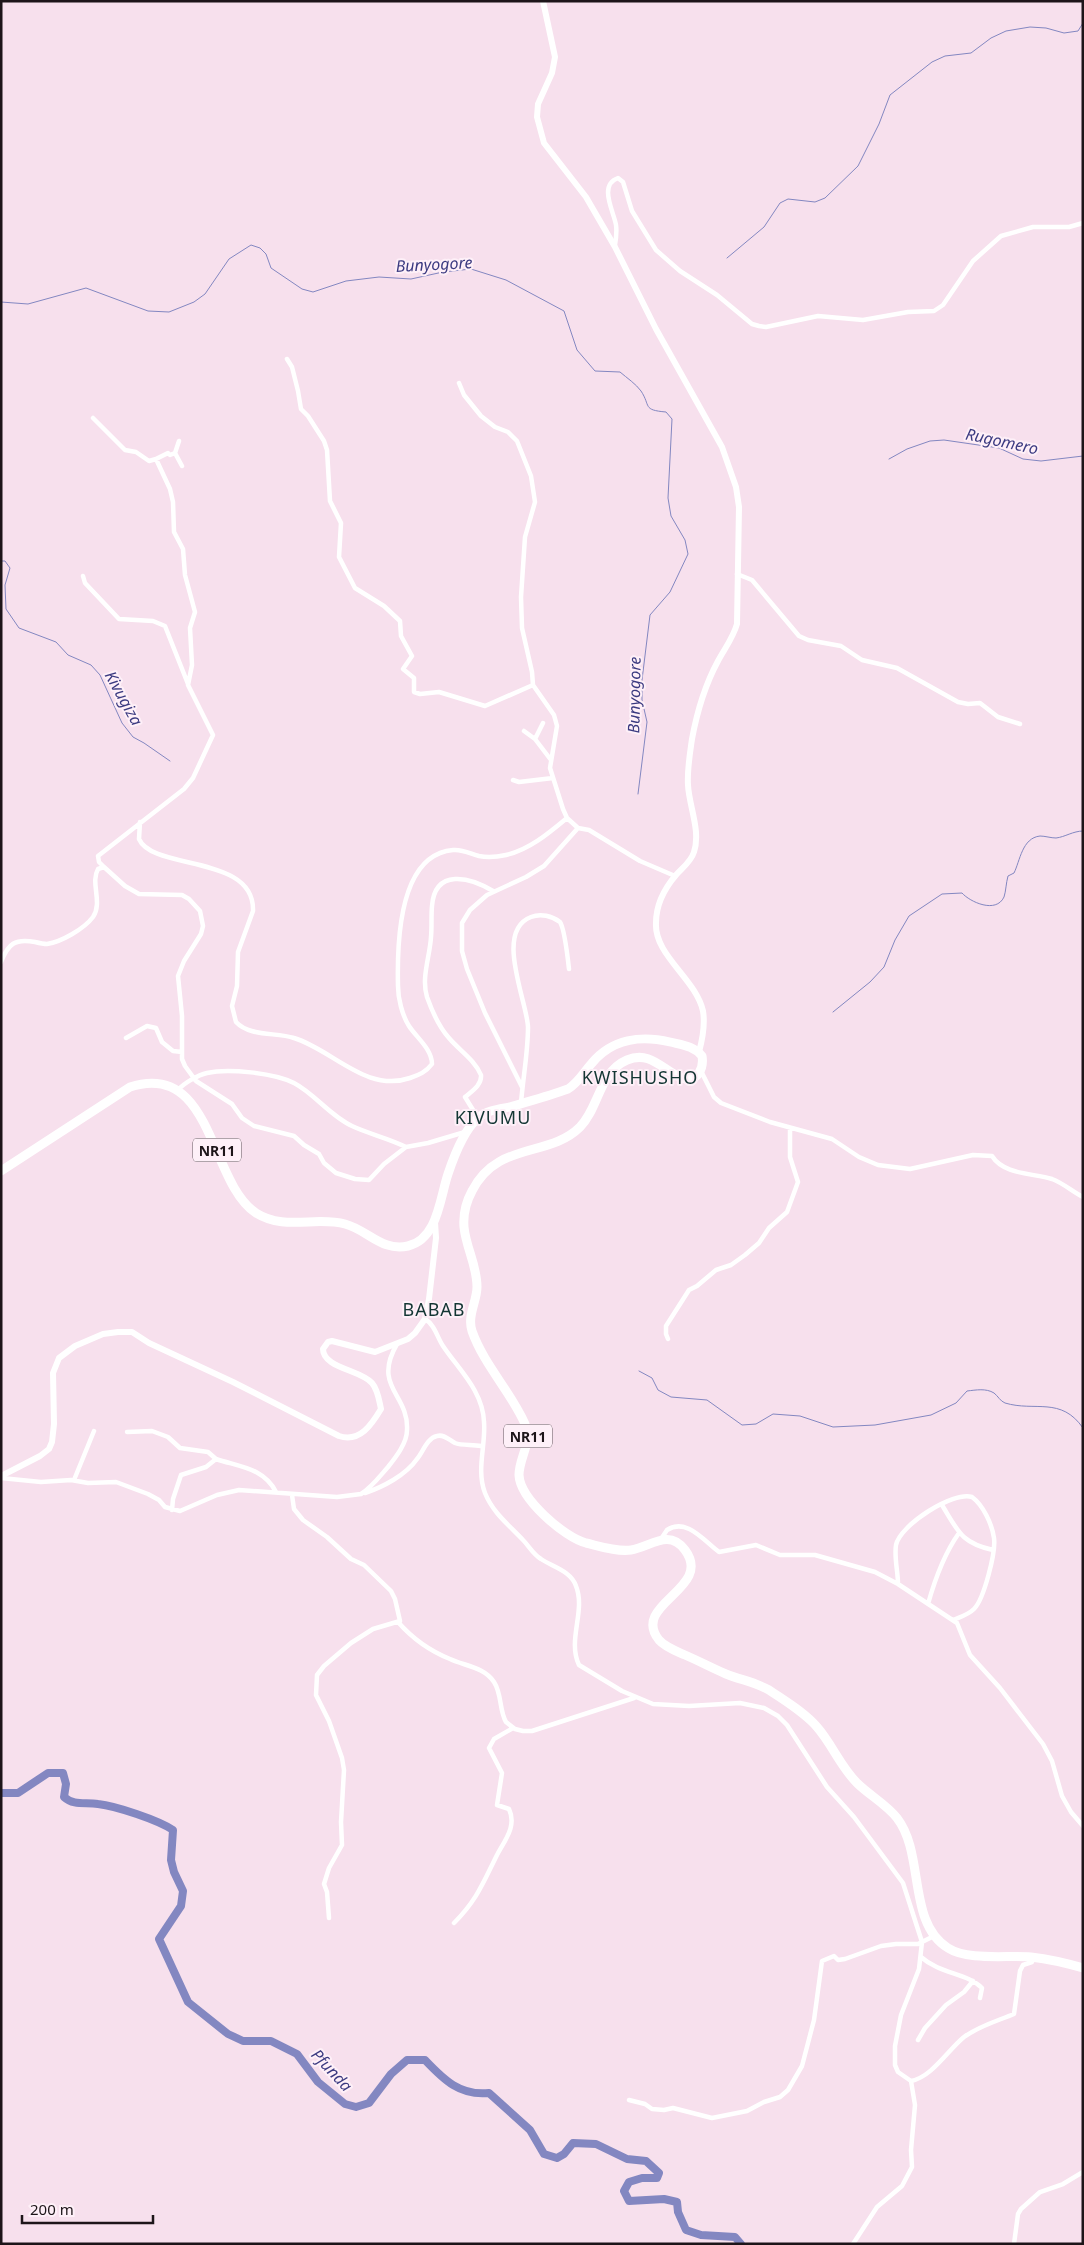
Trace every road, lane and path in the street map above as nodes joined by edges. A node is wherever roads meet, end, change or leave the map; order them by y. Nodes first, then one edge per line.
1 (543, 1) edge
2 (1083, 223) edge
3 (615, 247) junction
4 (287, 359) dead end
5 (459, 382) dead end
6 (93, 418) dead end
7 (179, 441) dead end
8 (175, 453) junction
9 (156, 459) junction
10 (182, 466) dead end
11 (738, 574) junction
12 (83, 576) dead end
13 (533, 684) junction
14 (188, 685) junction
15 (543, 723) dead end
16 (1020, 724) dead end
17 (524, 731) dead end
18 (535, 739) junction
19 (551, 760) junction
20 (553, 778) junction
21 (514, 780) dead end
22 (567, 818) junction
23 (140, 822) junction
24 (578, 828) junction
25 (104, 867) junction
26 (675, 876) junction
27 (493, 890) junction
28 (1, 962) edge
29 (569, 969) dead end
30 (126, 1038) dead end
31 (182, 1052) junction
32 (699, 1052) junction
33 (701, 1071) junction
34 (195, 1078) junction
35 (522, 1087) junction
36 (178, 1090) junction
37 (521, 1103) junction
38 (478, 1118) junction
39 (790, 1128) junction
40 (468, 1131) junction
41 (406, 1147) junction
42 (1, 1171) edge
43 (1083, 1197) edge
44 (435, 1218) junction
45 (425, 1319) junction
46 (668, 1339) dead end
47 (397, 1344) junction
48 (94, 1432) dead end
49 (127, 1432) dead end
50 (482, 1446) junction
51 (216, 1459) junction
52 (1, 1477) edge
53 (74, 1480) junction
54 (276, 1492) junction
55 (361, 1494) junction
56 (292, 1495) junction
57 (942, 1505) junction
58 (172, 1510) junction
59 (960, 1533) junction
60 (661, 1539) junction
61 (993, 1550) junction
62 (898, 1584) junction
63 (928, 1604) junction
64 (953, 1620) junction
65 (398, 1622) junction
66 (634, 1698) junction
67 (513, 1728) junction
68 (1083, 1826) edge
69 (330, 1918) dead end
70 (454, 1923) dead end
71 (934, 1936) junction
72 (922, 1942) junction
73 (921, 1957) junction
74 (1033, 1957) junction
75 (1083, 1968) edge
76 (974, 1981) junction
77 (980, 1998) dead end
78 (918, 2040) dead end
79 (912, 2081) junction
80 (630, 2100) dead end
81 (1083, 2172) edge
82 (853, 2244) edge
83 (1014, 2244) edge

1 - 3 main road
2 - 3 street
3 - 11 main road
4 - 13 street
5 - 13 street
6 - 9 street
7 - 8 street
8 - 9 street
8 - 10 street
9 - 14 street
11 - 16 street
11 - 26 main road
12 - 14 street
13 - 19 street
14 - 23 street
15 - 18 street
17 - 18 street
18 - 19 street
19 - 20 street
20 - 21 street
20 - 22 street
22 - 23 street
22 - 24 street
23 - 25 street
24 - 26 street
24 - 27 street
25 - 28 street
25 - 31 street
26 - 32 main road
27 - 35 street
27 - 38 street
29 - 35 street
30 - 31 street
31 - 34 street
32 - 33 highway
32 - 37 highway, NR11
33 - 39 street
33 - 60 highway, NR11
34 - 36 street
34 - 41 street
34 - 41 street
35 - 37 street
36 - 42 highway
36 - 44 highway, NR11
37 - 38 highway, NR11
38 - 40 highway, NR11
39 - 43 street
39 - 46 street
40 - 41 street
40 - 44 highway, NR11
44 - 45 main road
45 - 47 main road
45 - 50 street
47 - 52 main road
47 - 55 street
48 - 53 street
49 - 51 street
50 - 55 street
50 - 66 street
51 - 54 street
51 - 58 street
52 - 53 street
53 - 58 street
54 - 56 street
54 - 58 street
55 - 56 street
56 - 65 street
57 - 59 street
57 - 61 street
57 - 62 street
59 - 61 street
59 - 63 street
60 - 62 street
60 - 71 highway
61 - 64 street
62 - 63 street
63 - 64 street
64 - 68 street
65 - 67 street
65 - 69 street
66 - 67 street
66 - 72 street
67 - 70 street
71 - 72 street
71 - 74 highway
72 - 73 street
72 - 80 street
73 - 76 street
73 - 79 street
74 - 75 highway
74 - 79 street
76 - 77 street
76 - 78 street
79 - 82 street
81 - 83 street

